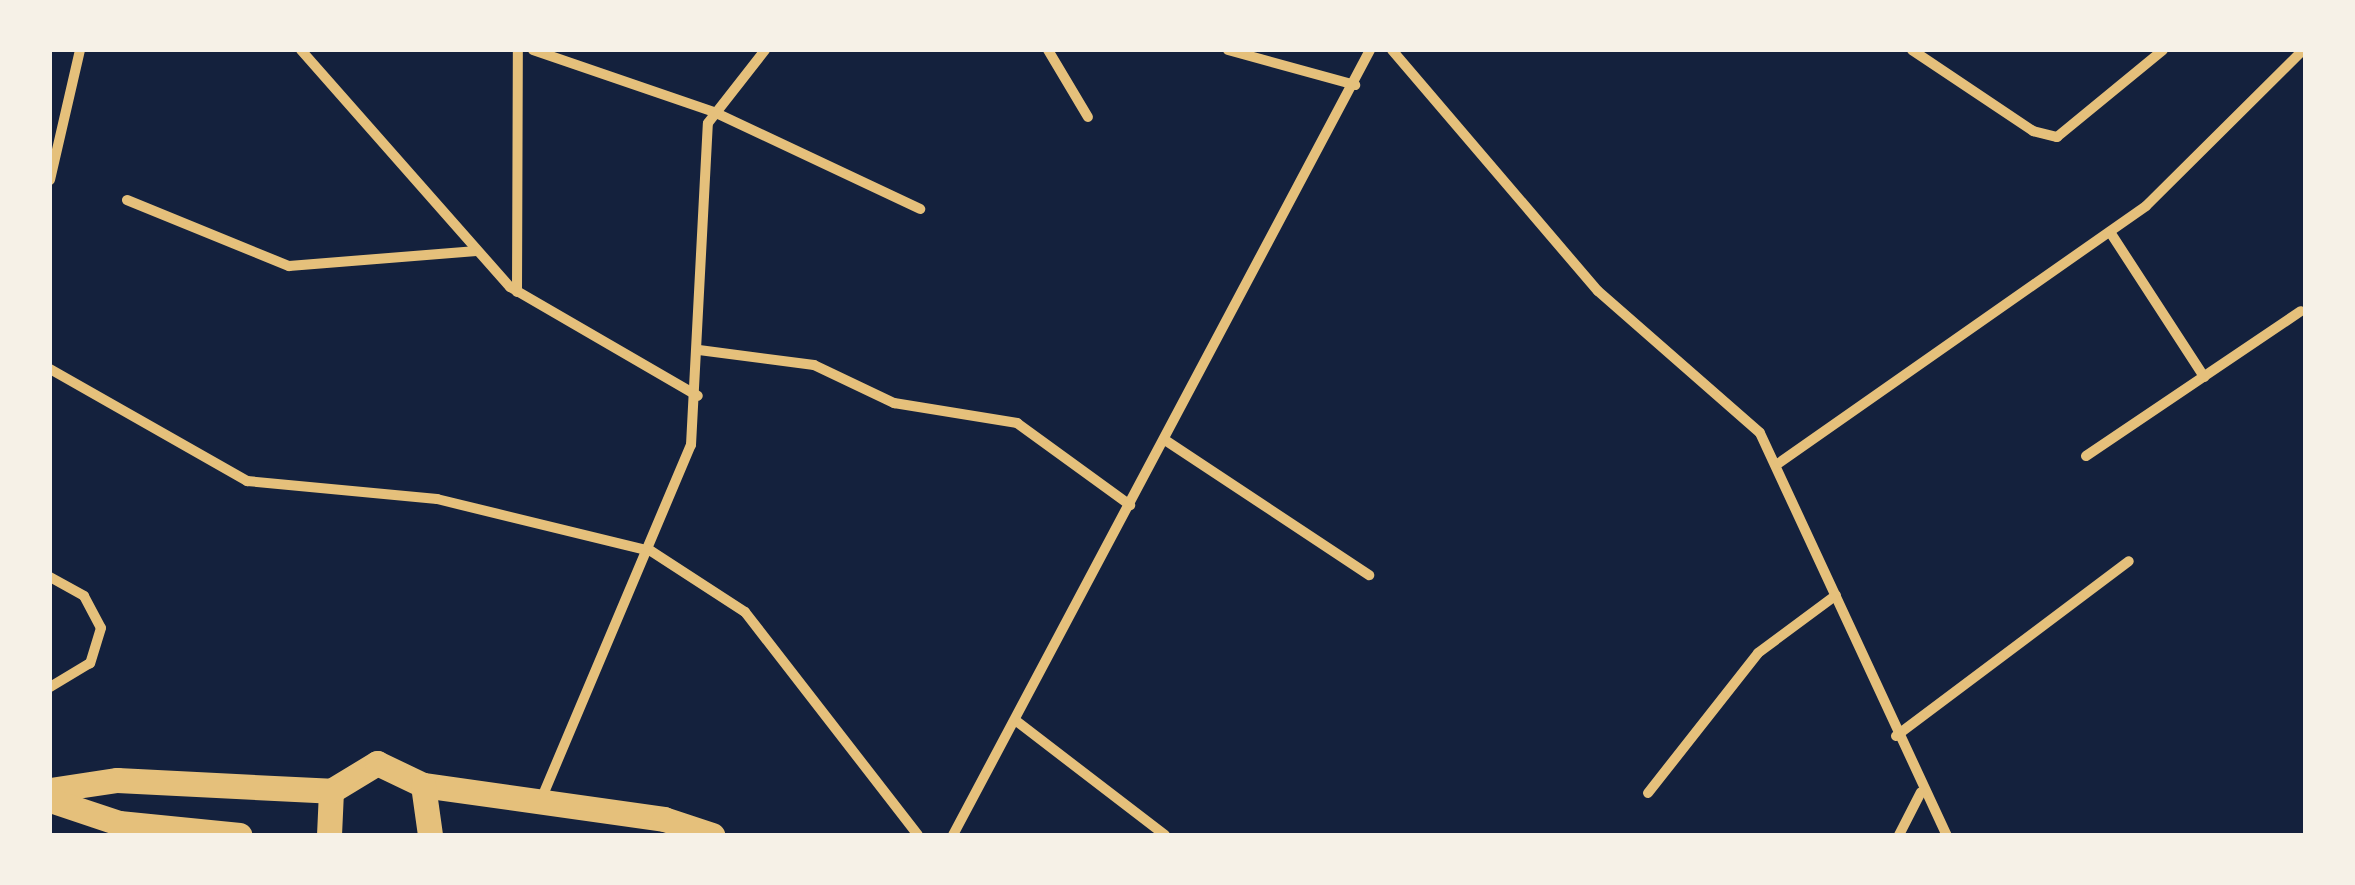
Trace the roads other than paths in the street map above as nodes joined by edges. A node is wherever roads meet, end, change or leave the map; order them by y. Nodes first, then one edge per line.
1 (80, 50) edge
2 (301, 50) edge
3 (518, 50) edge
4 (533, 50) edge
5 (765, 50) edge
6 (1048, 50) edge
7 (1228, 50) edge
8 (1370, 50) edge
9 (1392, 50) edge
10 (1912, 50) edge
11 (2162, 50) edge
12 (2303, 50) edge
13 (1927, 54) edge
14 (1355, 84) junction
15 (714, 112) junction
16 (1088, 117) dead end
17 (50, 180) edge
18 (127, 200) dead end
19 (920, 209) dead end
20 (2110, 232) junction
21 (476, 251) junction
22 (517, 292) junction
23 (2301, 311) dead end
24 (699, 350) junction
25 (50, 369) edge
26 (2204, 377) junction
27 (698, 396) junction
28 (1165, 440) junction
29 (2086, 456) dead end
30 (1779, 463) junction
31 (1130, 504) junction
32 (651, 551) junction
33 (2129, 561) dead end
34 (1369, 575) dead end
35 (50, 577) edge
36 (1836, 595) junction
37 (50, 686) edge
38 (1015, 720) junction
39 (1896, 736) junction
40 (423, 785) junction
41 (50, 790) edge
42 (331, 791) junction
43 (1648, 792) dead end
44 (1921, 792) junction
45 (50, 800) edge
46 (540, 802) junction
47 (239, 835) edge
48 (329, 835) edge
49 (430, 835) edge
50 (712, 835) edge
51 (918, 835) edge
52 (953, 835) edge
53 (1164, 835) edge
54 (1899, 835) edge
55 (1948, 835) edge

1 - 17 street
2 - 21 street
3 - 22 street
4 - 15 street
5 - 15 street
6 - 16 street
7 - 14 street
8 - 14 street
9 - 30 street
10 - 13 street
11 - 13 street
12 - 20 street
14 - 28 street
15 - 19 street
15 - 24 street
18 - 21 street
20 - 26 street
20 - 30 street
21 - 22 street
22 - 27 street
23 - 26 street
24 - 27 street
24 - 31 street
25 - 32 street
26 - 29 street
27 - 32 street
28 - 31 street
28 - 34 street
30 - 36 street
31 - 38 street
32 - 46 street
32 - 51 street
33 - 39 street
35 - 37 street
36 - 39 street
36 - 43 street
38 - 52 street
38 - 53 street
39 - 44 street
40 - 42 main road
40 - 46 main road
40 - 49 main road
41 - 42 main road
42 - 48 main road
44 - 54 street
44 - 55 street
45 - 47 main road
46 - 50 main road

